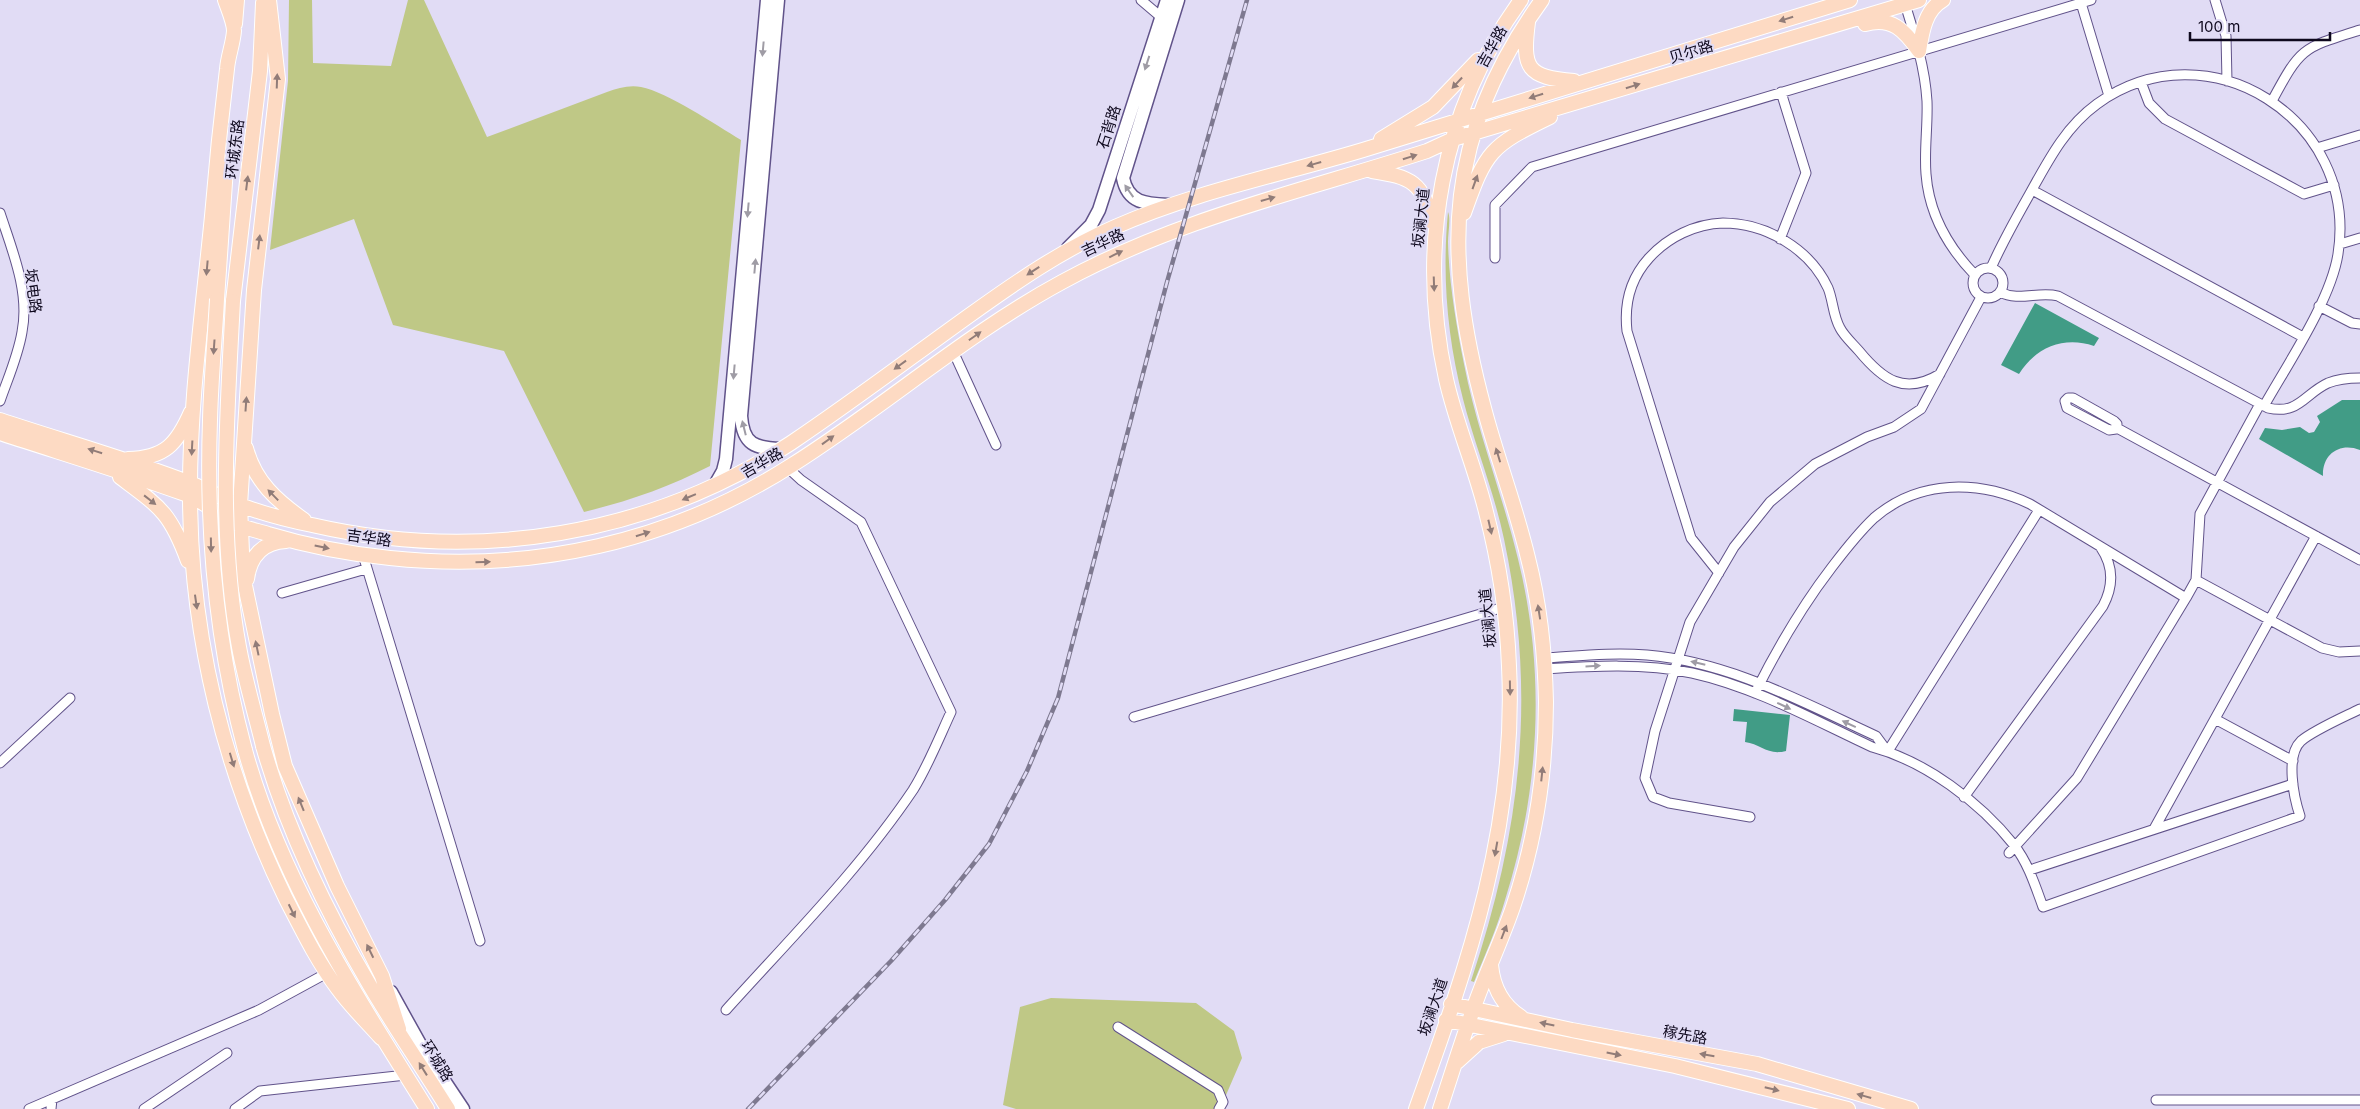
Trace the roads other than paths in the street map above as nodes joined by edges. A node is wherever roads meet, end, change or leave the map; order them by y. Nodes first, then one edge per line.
1 (225, 0) edge
2 (237, 0) edge
3 (263, 0) edge
4 (269, 0) edge
5 (767, 0) edge
6 (778, 0) edge
7 (1141, 0) edge
8 (1166, 0) edge
9 (1178, 0) edge
10 (1521, 0) edge
11 (1542, 0) edge
12 (1833, 0) edge
13 (1850, 0) edge
14 (1919, 0) edge
15 (1944, 0) edge
16 (2091, 0) edge
17 (2215, 0) edge
18 (1904, 2) edge
19 (2081, 3) junction
20 (1812, 11) junction
21 (1162, 17) junction
22 (1528, 19) junction
23 (234, 29) junction
24 (2360, 30) edge
25 (1490, 47) junction
26 (1755, 50) junction
27 (1919, 51) junction
28 (2227, 81) junction
29 (1582, 82) junction
30 (2141, 82) junction
31 (1781, 92) junction
32 (2109, 96) junction
33 (1586, 100) junction
34 (2272, 101) junction
35 (1478, 115) junction
36 (1458, 120) junction
37 (1472, 134) junction
38 (2360, 135) edge
39 (1453, 139) junction
40 (2317, 148) junction
41 (1361, 150) junction
42 (1367, 170) junction
43 (2334, 185) junction
44 (2032, 190) junction
45 (1172, 205) junction
46 (0, 213) edge
47 (1458, 228) junction
48 (1434, 235) junction
49 (2360, 238) edge
50 (1780, 239) junction
51 (2340, 244) junction
52 (1063, 253) junction
53 (1495, 258) dead end
54 (1991, 268) junction
55 (1975, 275) junction
56 (2000, 292) junction
57 (1981, 297) junction
58 (2319, 306) junction
59 (2360, 324) edge
60 (2303, 337) junction
61 (953, 351) junction
62 (1940, 373) junction
63 (2360, 378) edge
64 (0, 401) edge
65 (194, 404) junction
66 (2262, 405) junction
67 (0, 420) edge
68 (2117, 428) junction
69 (244, 432) junction
70 (0, 433) edge
71 (996, 445) dead end
72 (781, 449) junction
73 (115, 465) junction
74 (788, 468) junction
75 (2217, 482) junction
76 (715, 486) junction
77 (190, 490) junction
78 (240, 505) junction
79 (2039, 510) junction
80 (311, 525) junction
81 (241, 526) junction
82 (2316, 536) junction
83 (293, 541) junction
84 (2100, 546) junction
85 (362, 555) junction
86 (2360, 560) edge
87 (366, 569) junction
88 (1719, 573) junction
89 (193, 574) junction
90 (2196, 580) junction
91 (246, 592) junction
92 (282, 593) dead end
93 (2186, 598) junction
94 (1504, 607) junction
95 (2270, 620) junction
96 (2360, 651) edge
97 (1678, 660) junction
98 (1544, 663) junction
99 (1675, 670) junction
100 (1760, 683) junction
101 (1755, 693) junction
102 (70, 698) dead end
103 (2360, 709) edge
104 (1134, 717) dead end
105 (2215, 718) junction
106 (1888, 751) junction
107 (2293, 761) junction
108 (0, 763) edge
109 (2293, 784) junction
110 (1964, 797) junction
111 (1750, 817) dead end
112 (2154, 829) junction
113 (2012, 849) junction
114 (2030, 870) junction
115 (480, 941) dead end
116 (1491, 965) junction
117 (327, 973) junction
118 (382, 976) junction
119 (1451, 1004) junction
120 (1473, 1009) junction
121 (726, 1010) dead end
122 (1446, 1020) junction
123 (1526, 1020) junction
124 (1468, 1025) junction
125 (1118, 1027) dead end
126 (398, 1029) junction
127 (1514, 1034) junction
128 (381, 1038) junction
129 (227, 1053) dead end
130 (1454, 1067) junction
131 (406, 1075) junction
132 (52, 1098) junction
133 (2156, 1100) dead end
134 (2360, 1100) edge
135 (238, 1108) edge
136 (29, 1109) edge
137 (51, 1109) edge
138 (144, 1109) edge
139 (427, 1109) edge
140 (448, 1109) edge
141 (463, 1109) edge
142 (1219, 1109) edge
143 (1416, 1109) edge
144 (1440, 1109) edge
145 (1848, 1109) edge
146 (1911, 1109) edge

1 - 23 main road
2 - 23 main road, 环城东路
126 -> 3 main road, 环城东路, bridge
69 -> 4 main road
5 -> 76 street
72 -> 6 street
7 - 21 street
8 - 21 street, 石背路
45 -> 9 street, 石背路
10 - 25 main road, 吉华路
11 - 22 main road, 吉华路
12 - 20 main road
13 - 20 main road, 贝尔路
14 - 18 main road, 贝尔路
15 - 27 main road
16 - 19 street
17 - 28 street
18 - 26 main road, 贝尔路
18 - 27 street
19 - 27 street
19 - 32 street
20 -> 29 main road, 贝尔路
21 -> 52 street, 石背路
22 - 29 main road
22 - 35 main road, 吉华路
23 -> 65 main road
23 -> 128 main road, 环城东路, bridge
24 - 34 street
25 - 36 main road, 坂澜大道
25 -> 41 main road
26 - 27 main road
33 -> 26 main road, 贝尔路
27 - 31 street
27 - 55 street
28 - 30 street
28 - 34 street
29 -> 35 main road, 贝尔路
30 - 32 street
30 - 43 street
31 - 50 street
31 - 53 street
32 - 44 street
33 - 37 main road, 贝尔路
47 -> 33 main road
34 - 40 street
35 - 36 main road, 吉华路
35 - 37 main road, 吉华路
36 - 39 main road, 坂澜大道
36 - 41 main road, 吉华路
37 - 39 main road, 吉华路
37 - 47 main road
38 - 40 street
42 -> 39 main road, 吉华路
39 - 48 main road, 坂澜大道
40 - 43 street
41 -> 45 main road, 吉华路
42 - 48 main road
61 -> 42 main road, 吉华路
43 - 51 street
44 - 54 street
44 - 60 street
45 - 52 main road, 吉华路
46 - 64 street, 坂电路
98 -> 47 main road
48 -> 94 main road, 坂澜大道
49 - 51 street
50 - 62 street
50 - 88 street
51 - 58 street
52 -> 72 main road, 吉华路
54 - 55 street
54 - 56 street
55 - 57 street
56 - 57 street
56 - 66 street
57 - 62 street
58 - 59 street
58 - 60 street
60 - 66 street
61 - 71 street
74 -> 61 main road, 吉华路
62 - 88 street
63 - 66 street
65 - 73 main road
65 -> 77 main road
66 - 75 street
73 -> 67 main road, 吉华路
68 - 68 street
68 - 75 street
69 - 78 main road
80 -> 69 main road
70 - 73 main road, 吉华路
72 - 76 main road, 吉华路
73 - 77 main road, 吉华路
73 -> 89 main road
85 -> 74 main road, 吉华路
74 - 121 street
75 - 82 street
75 - 90 street
76 -> 80 main road, 吉华路
77 - 78 main road, 吉华路
77 - 81 main road, 吉华路
77 - 89 main road
78 - 80 main road, 吉华路
78 - 81 main road
79 - 84 street
79 - 100 street
79 - 106 street
81 - 83 main road, 吉华路
81 - 91 main road
82 - 86 street
82 - 95 street
83 -> 85 main road, 吉华路
83 - 91 main road
84 - 93 street
84 - 110 street
85 - 87 street
87 - 92 street
87 - 115 street
88 - 97 street
89 -> 117 main road
90 - 93 street
90 - 95 street
118 -> 91 main road
93 - 113 street
94 - 104 street
94 -> 119 main road, 坂澜大道
95 - 96 street
95 - 105 street
97 - 98 street
97 - 99 street
100 -> 97 street
98 -> 99 street
116 -> 98 main road
99 - 101 street
99 - 111 street
100 - 101 street
106 -> 100 street
101 -> 106 street
102 - 108 street
103 - 107 street
105 - 107 street
105 - 112 street
106 - 110 street
107 - 109 street
109 - 112 street
109 - 114 street
110 - 113 street
112 - 114 street
113 - 114 street
116 - 120 main road
116 - 123 main road
117 - 128 main road
117 - 132 street
118 - 126 main road
118 - 141 street
119 - 120 main road, 稼先路
119 - 122 main road, 坂澜大道
120 - 123 main road, 稼先路
120 - 124 main road
122 - 124 main road, 稼先路
122 - 143 main road, 坂澜大道
146 -> 123 main road, 稼先路
124 - 127 main road, 稼先路
124 - 130 main road
125 - 142 street
140 -> 126 main road, 环城路
127 - 130 main road
127 -> 145 main road, 稼先路
128 - 131 main road
129 - 138 street
130 - 144 main road
131 - 135 street
131 - 139 main road
132 - 136 street
132 - 137 street
133 - 134 street

